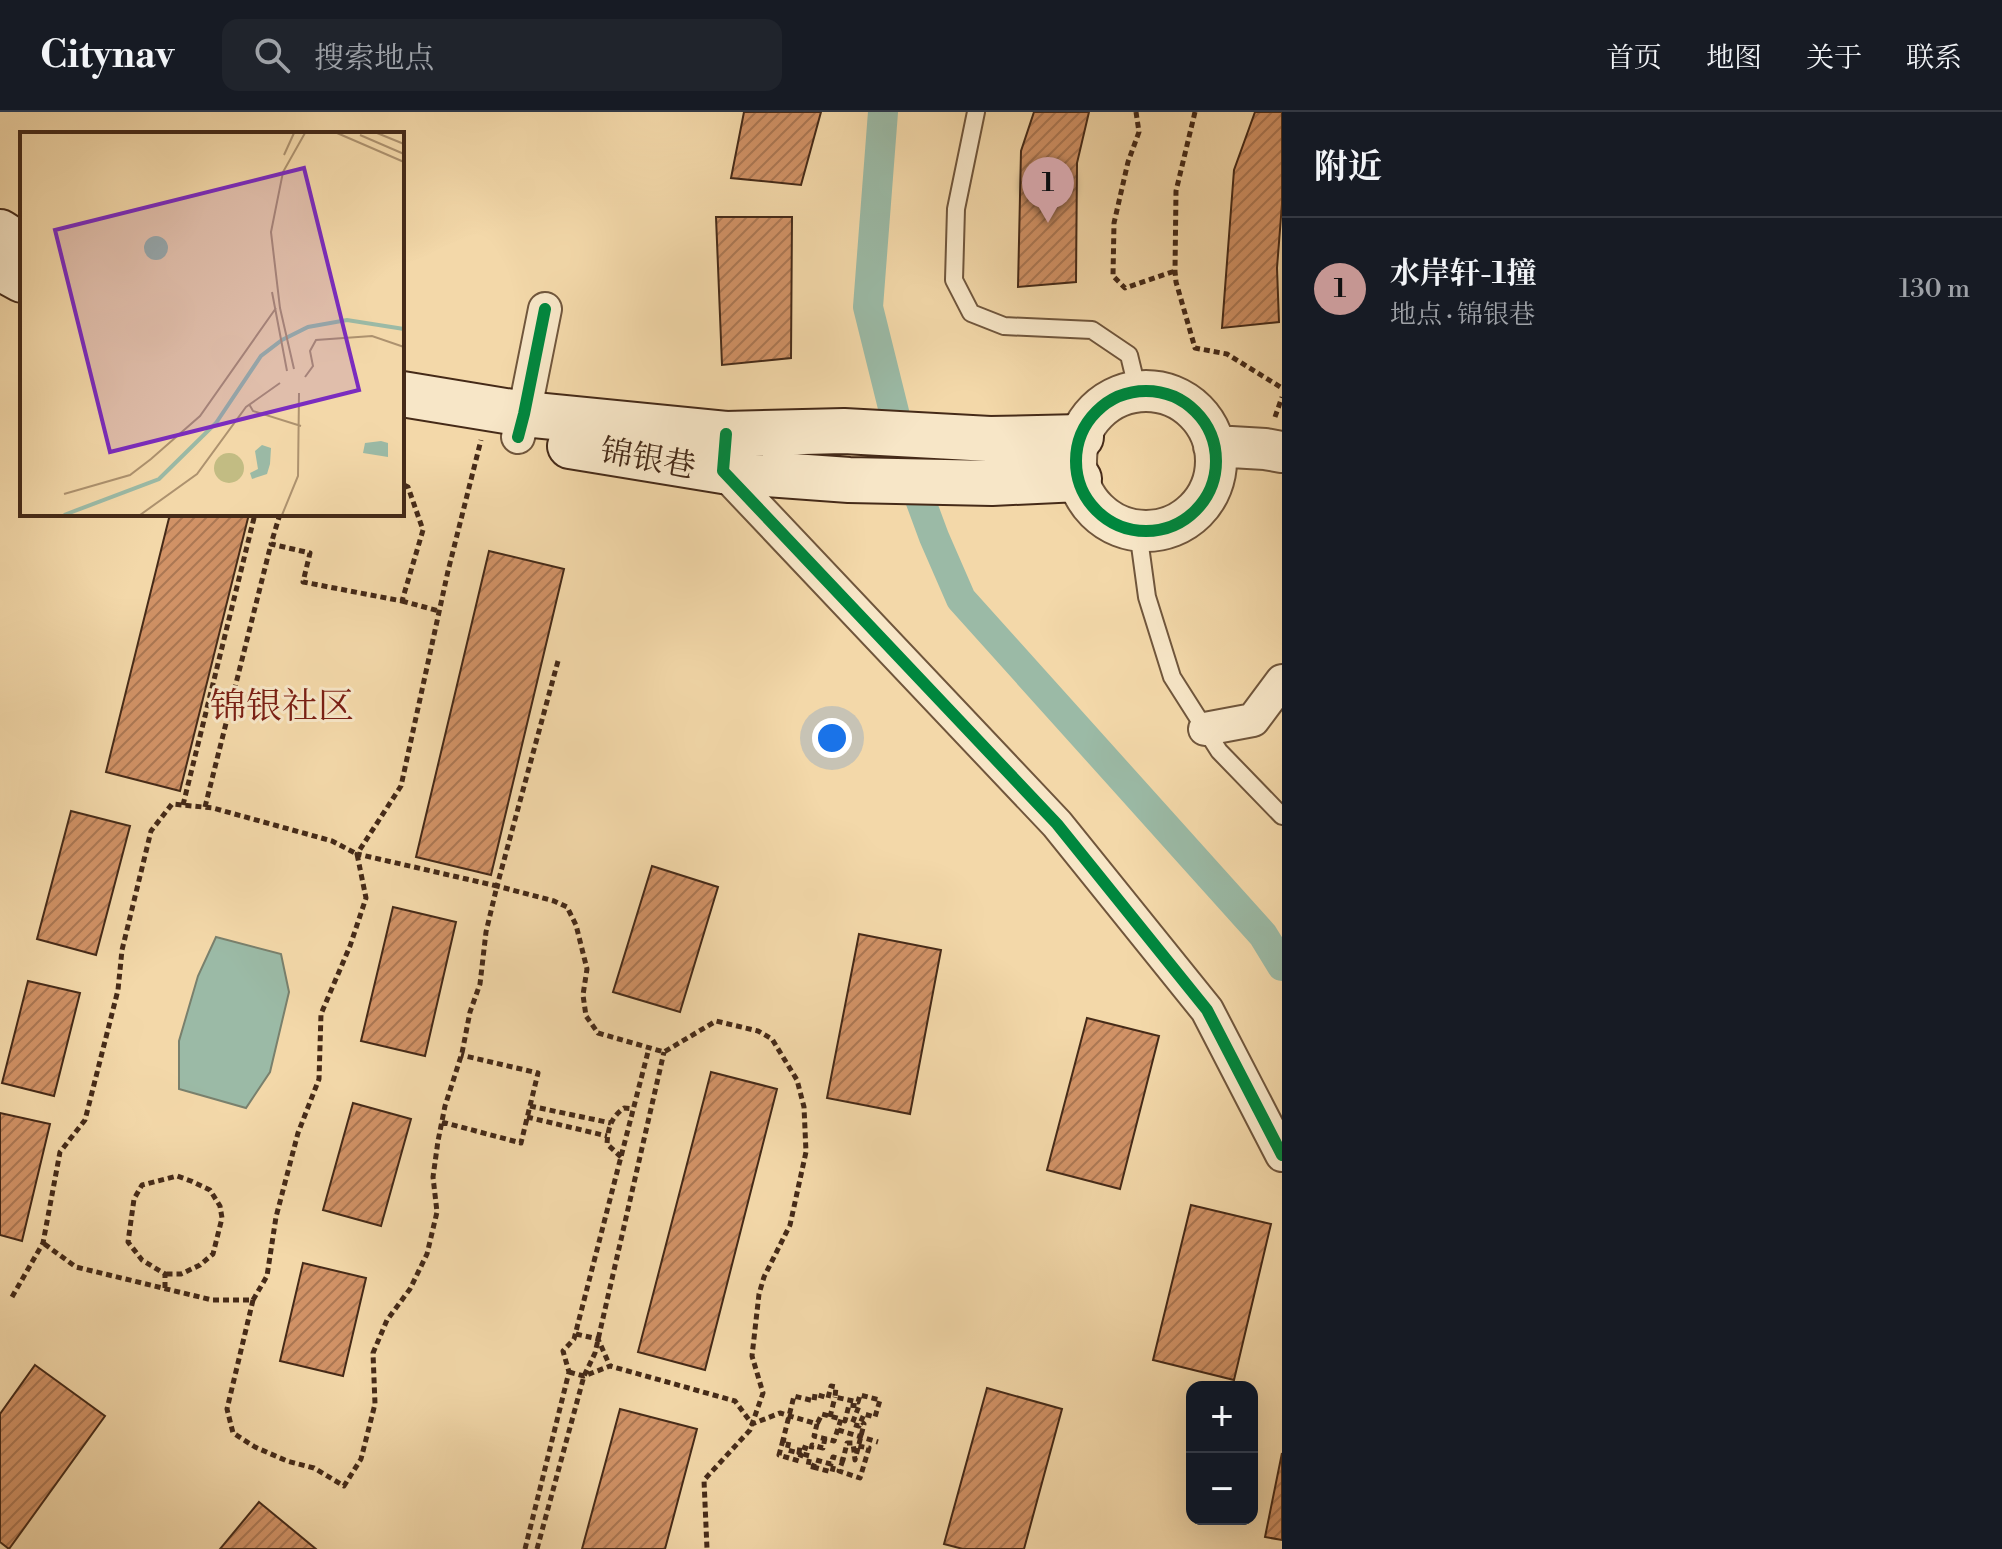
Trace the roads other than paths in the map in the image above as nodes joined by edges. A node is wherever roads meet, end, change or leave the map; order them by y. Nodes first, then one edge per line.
1 (976, 112) edge
2 (0, 232) edge
3 (20, 245) edge
4 (0, 268) edge
5 (20, 279) edge
6 (545, 309) dead end
7 (1138, 392) junction
8 (404, 395) edge
9 (404, 418) edge
10 (509, 427) junction
11 (1081, 437) junction
12 (1214, 446) junction
13 (724, 452) junction
14 (1282, 452) edge
15 (1079, 479) junction
16 (1138, 531) junction
17 (1282, 681) edge
18 (1205, 729) junction
19 (1282, 816) edge
20 (1282, 1155) edge

1 - 7 lane
2 - 3 main road
4 - 5 main road
6 - 10 street
7 - 11 street
7 - 12 street
8 - 10 main road, 锦银巷
9 - 10 main road, 锦银巷
10 - 13 main road, 锦银巷
11 - 13 main road, 锦银巷
11 - 15 street
12 - 14 street
12 - 16 street
13 - 15 main road, 锦银巷
13 - 20 street
15 - 16 street
16 - 18 lane
17 - 18 street
18 - 19 lane

